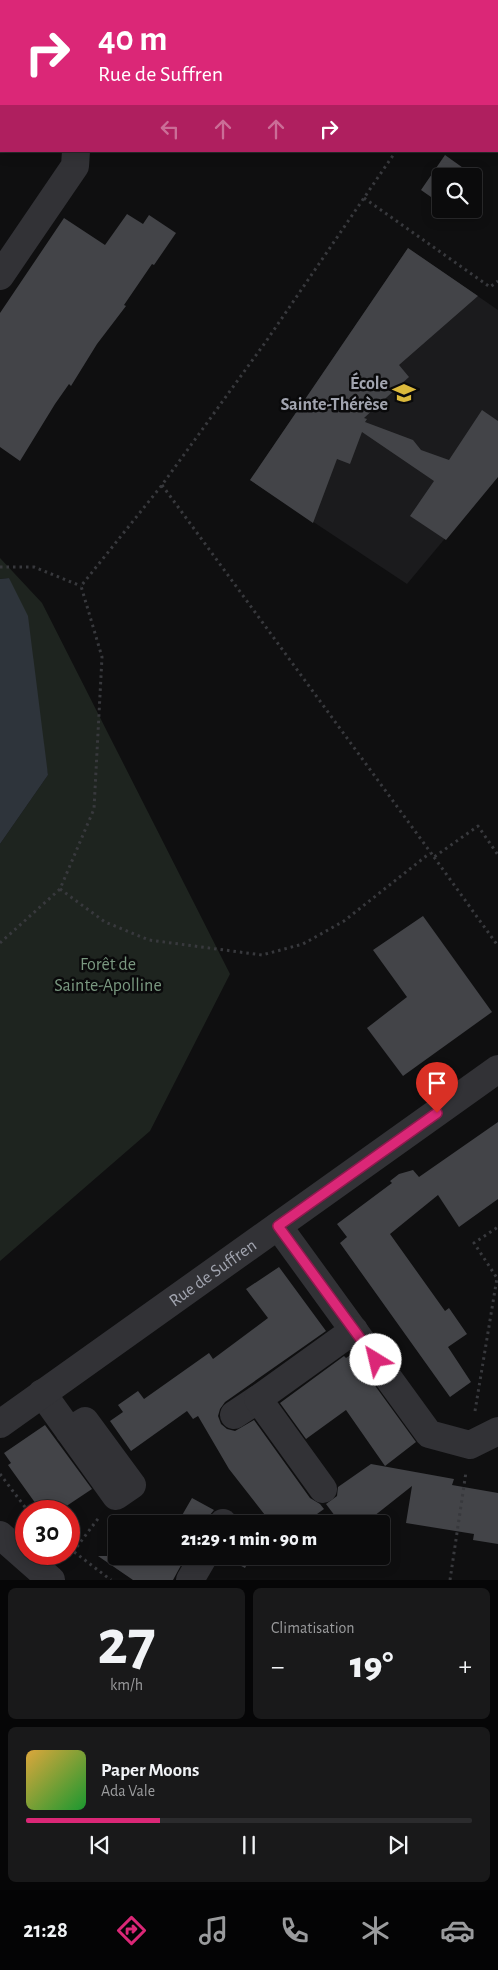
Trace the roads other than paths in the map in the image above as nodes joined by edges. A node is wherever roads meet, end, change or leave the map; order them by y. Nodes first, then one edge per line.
1 (76, 152) edge
2 (0, 276) edge
3 (498, 1070) edge
4 (278, 1226) junction
5 (354, 1330) junction
6 (42, 1393) junction
7 (258, 1399) junction
8 (234, 1415) dead end
9 (0, 1424) edge
10 (498, 1431) edge
11 (324, 1489) dead end
12 (116, 1496) road end
13 (0, 1535) edge
14 (199, 1565) edge
15 (51, 1580) edge
16 (190, 1580) edge

1 - 2 street
3 - 4 street, Rue de Suffren
4 - 5 street
4 - 6 street, Rue de Suffren
5 - 7 street
5 - 10 street
6 - 9 street, Rue de Suffren
6 - 12 street
7 - 8 street
7 - 11 street
13 - 15 street
14 - 16 street

